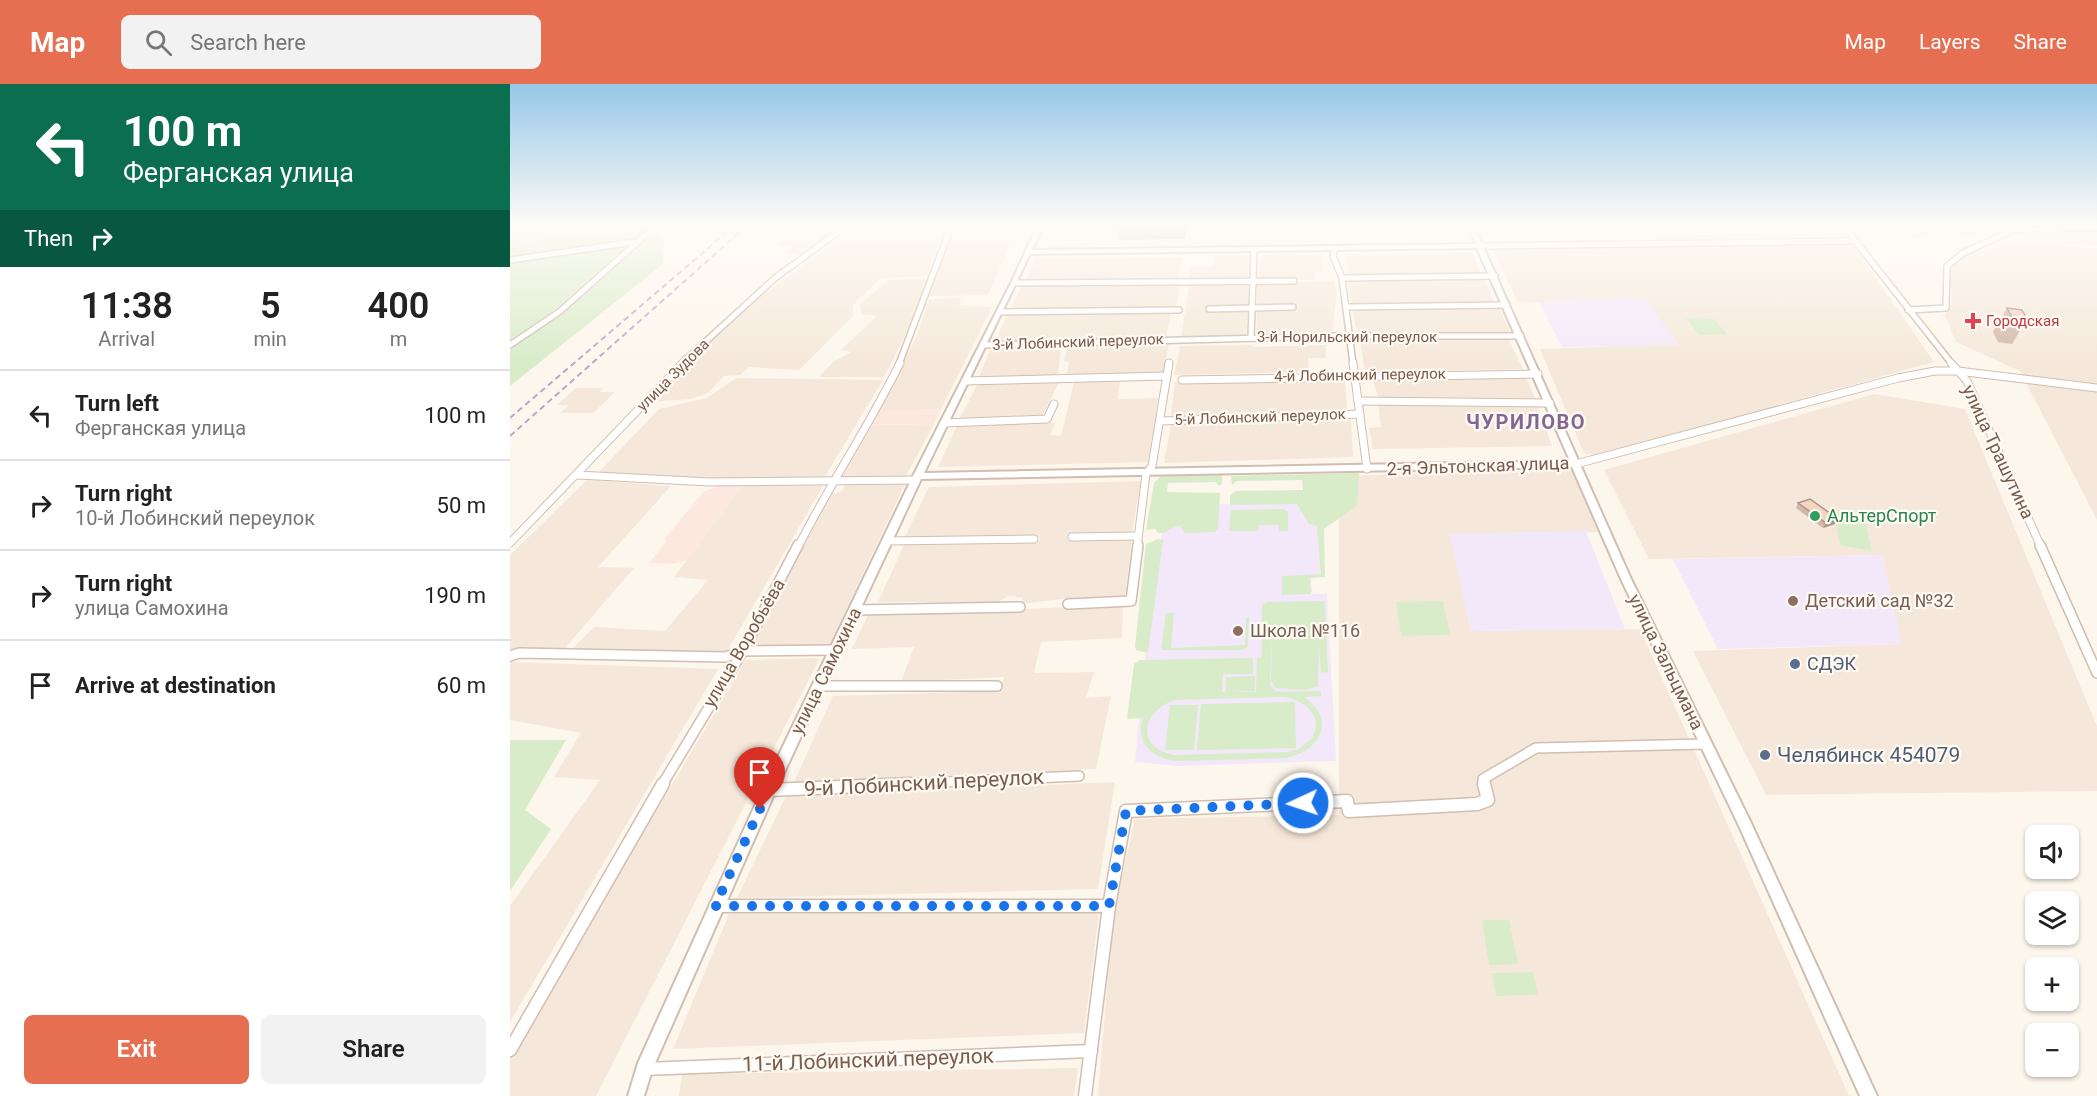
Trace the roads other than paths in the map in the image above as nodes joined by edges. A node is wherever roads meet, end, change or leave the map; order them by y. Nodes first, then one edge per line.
1 (604, 271) edge
2 (784, 271) edge
3 (935, 271) edge
4 (1020, 271) edge
5 (1253, 271) edge
6 (1339, 271) edge
7 (1493, 271) edge
8 (1877, 271) edge
9 (1947, 271) edge
10 (1495, 276) junction
11 (1342, 278) junction
12 (1294, 281) dead end
13 (1014, 283) junction
14 (1252, 283) junction
15 (1507, 305) junction
16 (1293, 307) dead end
17 (1251, 308) junction
18 (1346, 308) junction
19 (1209, 309) dead end
20 (1179, 310) dead end
21 (1908, 310) junction
22 (1000, 312) junction
23 (1521, 336) junction
24 (1251, 338) junction
25 (1350, 338) junction
26 (1174, 339) joint
27 (510, 345) edge
28 (983, 345) junction
29 (1169, 363) dead end
30 (1958, 370) junction
31 (1538, 374) junction
32 (1355, 375) junction
33 (1167, 376) junction
34 (1182, 380) dead end
35 (965, 381) junction
36 (2097, 388) edge
37 (1358, 401) junction
38 (1550, 403) junction
39 (1054, 404) dead end
40 (1360, 414) junction
41 (1161, 421) junction
42 (944, 423) junction
43 (1576, 464) junction
44 (1367, 469) junction
45 (1146, 474) junction
46 (578, 475) junction
47 (917, 478) junction
48 (832, 481) junction
49 (1138, 536) junction
50 (1072, 537) dead end
51 (1034, 538) dead end
52 (889, 542) junction
53 (510, 543) edge
54 (1068, 604) dead end
55 (1020, 607) dead end
56 (855, 610) junction
57 (836, 650) junction
58 (742, 651) junction
59 (510, 656) edge
60 (2097, 673) edge
61 (818, 686) junction
62 (997, 686) dead end
63 (1705, 744) junction
64 (1079, 776) dead end
65 (769, 790) junction
66 (715, 906) junction
67 (1109, 906) junction
68 (510, 1050) edge
69 (1091, 1051) junction
70 (644, 1068) junction
71 (636, 1096) edge
72 (1085, 1096) edge
73 (1869, 1096) edge

1 - 27 street
2 - 46 street, улица Зудова
3 - 48 street, улица Воробьёва
4 - 13 street, улица Самохина
5 - 14 street
6 - 11 street
7 - 10 street, улица Зальцмана
8 - 21 street, улица Трашутина
9 - 21 street
10 - 11 street
10 - 15 street, улица Зальцмана
11 - 18 street
12 - 14 street
13 - 14 street
13 - 22 street, улица Самохина
14 - 17 street
15 - 18 street
15 - 23 street, улица Зальцмана
16 - 17 street
17 - 19 street
17 - 24 street
18 - 25 street
20 - 22 street
21 - 30 street, улица Трашутина
22 - 28 street, улица Самохина
23 - 25 street, 3-й Норильский переулок
23 - 31 street, улица Зальцмана
24 - 25 street, 3-й Норильский переулок
24 - 26 street, 3-й Норильский переулок
25 - 32 street
26 - 28 street, 3-й Лобинский переулок
28 - 35 street, улица Самохина
29 - 33 street
30 - 36 street, 2-я Эльтонская улица
30 - 43 street, 2-я Эльтонская улица
30 - 60 street, улица Трашутина
31 - 32 street, 4-й Лобинский переулок
31 - 38 street, улица Зальцмана
32 - 34 street, 4-й Лобинский переулок
32 - 37 street
33 - 35 street
33 - 41 street
35 - 42 street, улица Самохина
37 - 38 street
37 - 40 street
38 - 43 street, улица Зальцмана
39 - 42 street
40 - 41 street, 5-й Лобинский переулок
40 - 44 street
41 - 45 street
42 - 47 street, улица Самохина
43 - 44 street, 2-я Эльтонская улица
43 - 63 street, улица Зальцмана
44 - 45 street, 2-я Эльтонская улица
45 - 47 street, 2-я Эльтонская улица
45 - 49 street
46 - 48 street
46 - 53 street, улица Зудова
47 - 48 street
47 - 52 street, улица Самохина
48 - 58 street, улица Воробьёва
49 - 50 street
49 - 54 street
51 - 52 street
52 - 56 street, улица Самохина
55 - 56 street
56 - 57 street, улица Самохина
57 - 58 street
57 - 61 street, улица Самохина
58 - 59 street
58 - 68 street, улица Воробьёва
61 - 62 street
61 - 65 street, улица Самохина
63 - 67 street
63 - 73 street, улица Зальцмана
64 - 65 street, 9-й Лобинский переулок
65 - 66 street, улица Самохина
66 - 67 street
66 - 70 street, улица Самохина
67 - 69 street
69 - 70 street, 11-й Лобинский переулок
69 - 72 street
70 - 71 street, улица Самохина

